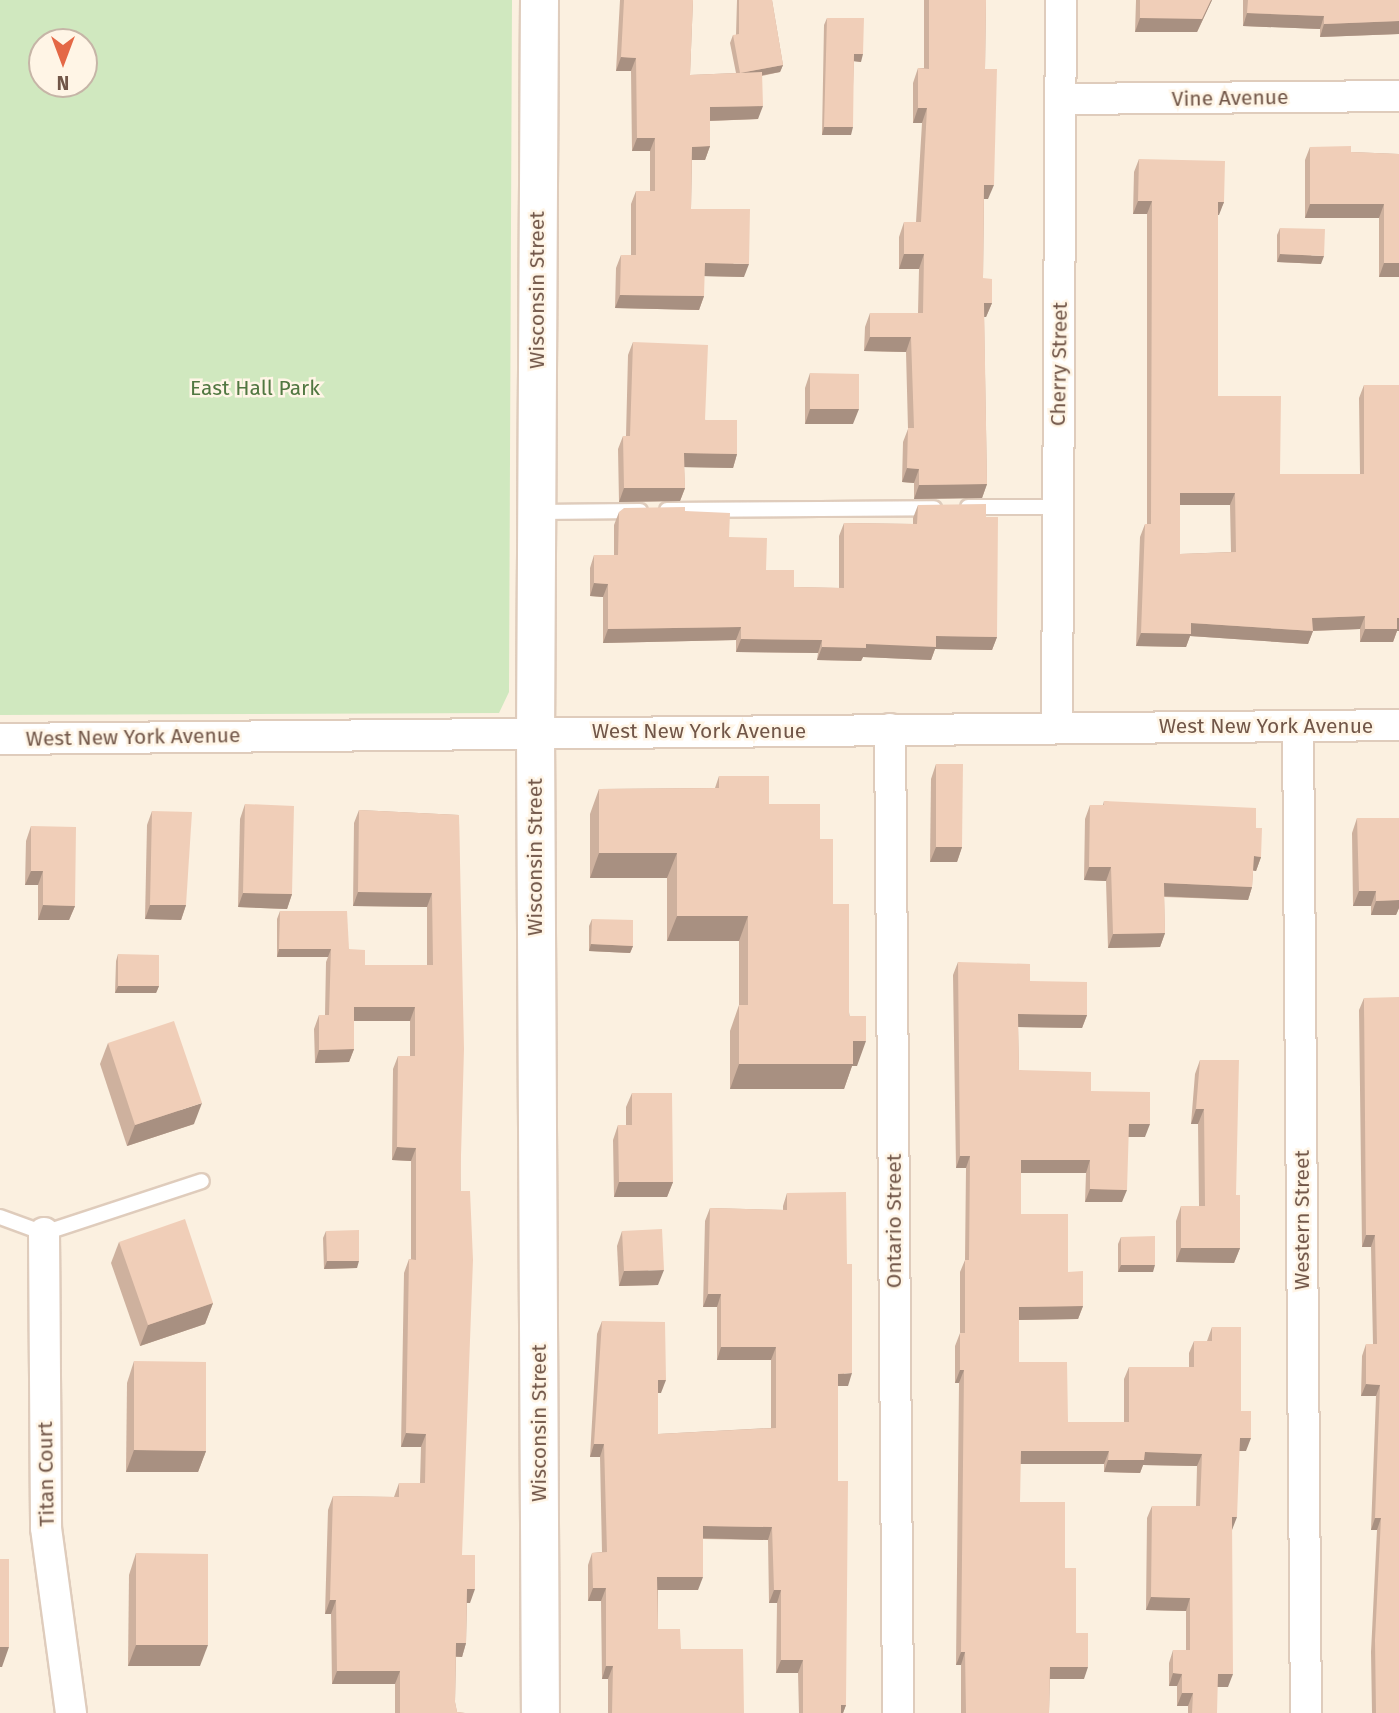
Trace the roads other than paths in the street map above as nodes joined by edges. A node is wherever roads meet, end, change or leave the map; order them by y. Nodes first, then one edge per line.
1 (538, 0) edge
2 (1061, 0) edge
3 (1399, 96) edge
4 (1061, 99) junction
5 (1058, 506) junction
6 (536, 512) junction
7 (1399, 725) edge
8 (1298, 726) junction
9 (1056, 728) junction
10 (890, 729) junction
11 (535, 732) junction
12 (0, 739) edge
13 (202, 1181) dead end
14 (0, 1217) edge
15 (44, 1233) junction
16 (71, 1713) edge
17 (540, 1713) edge
18 (898, 1713) edge
19 (1306, 1713) edge

1 - 6 street, Wisconsin Street
2 - 4 street, Cherry Street
3 - 4 street, Vine Avenue
4 - 5 street, Cherry Street
5 - 6 lane
5 - 9 street, Cherry Street
6 - 11 street, Wisconsin Street
7 - 8 street, West New York Avenue
8 - 9 street, West New York Avenue
8 - 19 street, Western Street
9 - 10 street, West New York Avenue
10 - 11 street, West New York Avenue
10 - 18 street, Ontario Street
11 - 12 street, West New York Avenue
11 - 17 street, Wisconsin Street
13 - 15 lane
14 - 15 lane
15 - 16 street, Titan Court

